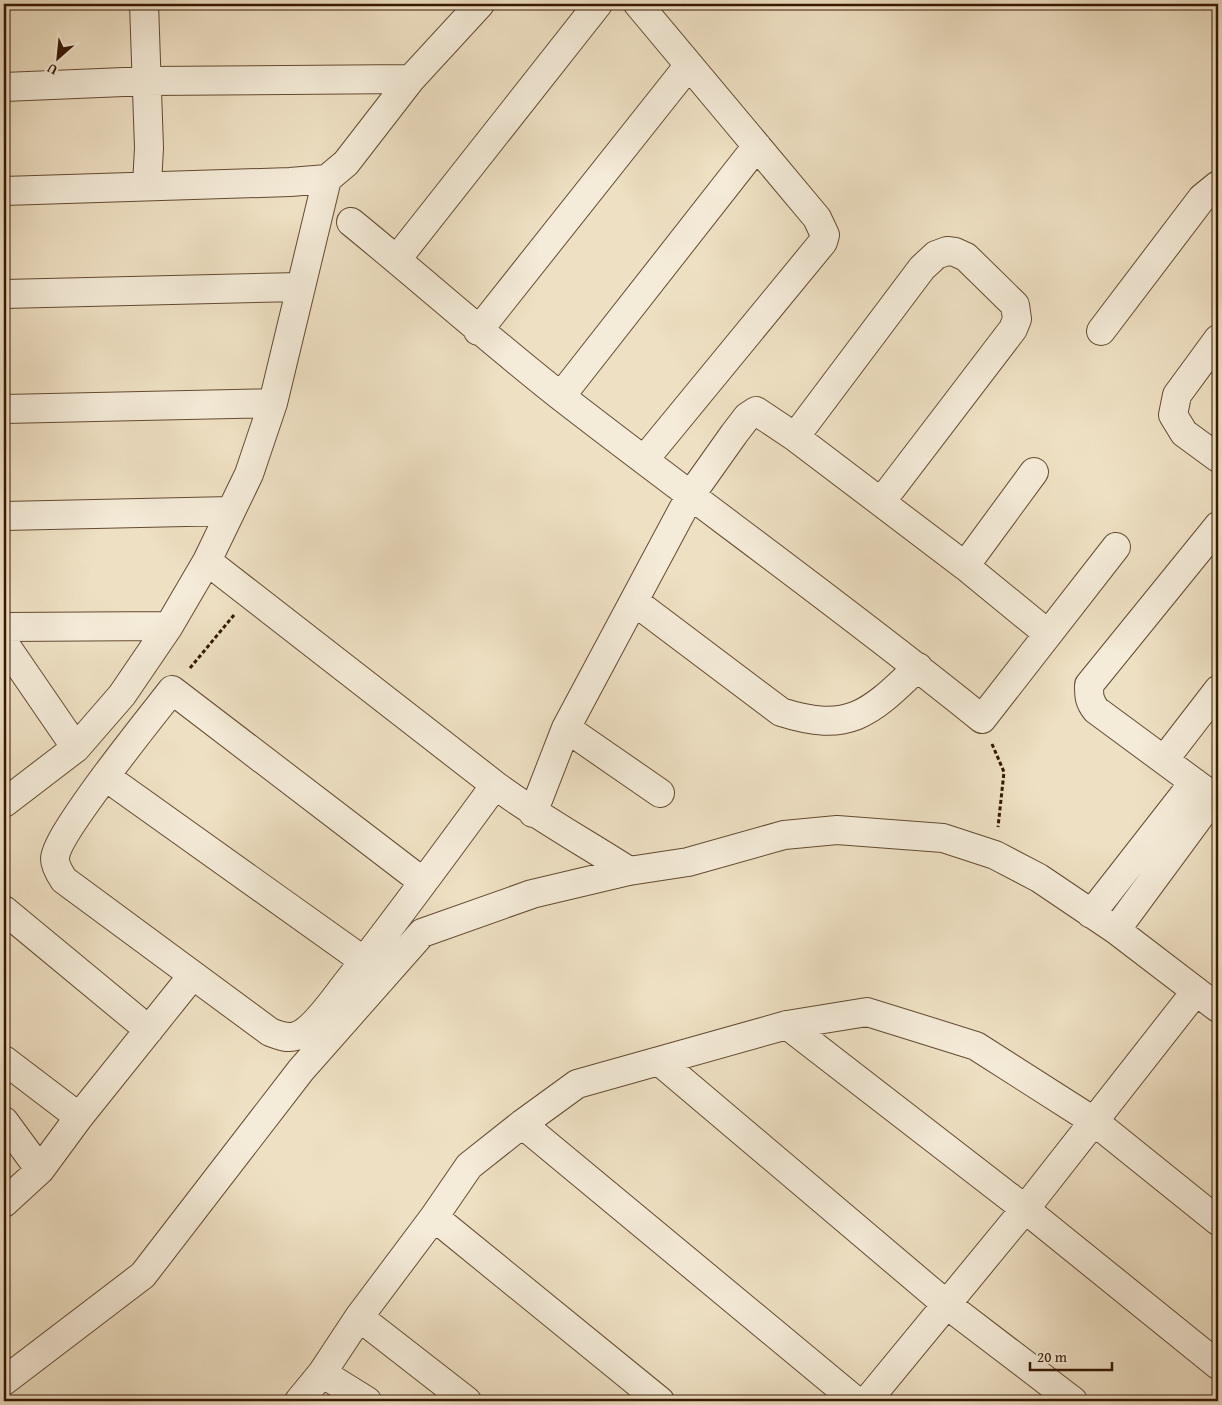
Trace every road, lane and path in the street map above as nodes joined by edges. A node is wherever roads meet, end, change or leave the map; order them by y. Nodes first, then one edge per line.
1 (144, 4) edge
2 (480, 4) edge
3 (598, 4) edge
4 (638, 4) edge
5 (689, 65) junction
6 (411, 79) junction
7 (148, 81) junction
8 (4, 87) edge
9 (757, 146) junction
10 (327, 179) junction
11 (147, 185) junction
12 (1218, 185) edge
13 (4, 191) edge
14 (352, 222) dead end
15 (397, 259) junction
16 (300, 287) junction
17 (4, 294) edge
18 (478, 331) junction
19 (1101, 331) dead end
20 (1218, 339) edge
21 (560, 396) junction
22 (274, 402) junction
23 (4, 408) edge
24 (795, 437) junction
25 (1218, 458) edge
26 (644, 460) junction
27 (1034, 472) dead end
28 (690, 496) junction
29 (881, 502) junction
30 (231, 511) junction
31 (4, 516) edge
32 (1218, 526) edge
33 (1116, 547) dead end
34 (207, 560) junction
35 (965, 566) junction
36 (252, 593) junction
37 (635, 602) junction
38 (169, 626) junction
39 (4, 628) edge
40 (1047, 633) junction
41 (4, 643) edge
42 (918, 667) junction
43 (11, 672) edge
44 (172, 690) junction
45 (1218, 690) edge
46 (982, 719) junction
47 (566, 728) junction
48 (76, 748) junction
49 (1164, 760) junction
50 (106, 777) junction
51 (495, 786) junction
52 (660, 793) dead end
53 (1209, 793) edge
54 (4, 803) edge
55 (533, 813) junction
56 (995, 855) junction
57 (629, 871) junction
58 (423, 882) junction
59 (4, 910) edge
60 (1091, 914) junction
61 (1116, 930) junction
62 (364, 961) junction
63 (184, 986) dead end
64 (1196, 991) junction
65 (1218, 1008) edge
66 (786, 1025) junction
67 (149, 1030) junction
68 (4, 1060) edge
69 (660, 1061) junction
70 (79, 1117) junction
71 (4, 1121) edge
72 (1095, 1122) junction
73 (522, 1124) junction
74 (40, 1170) junction
75 (4, 1203) edge
76 (1025, 1209) junction
77 (434, 1217) junction
78 (1218, 1220) edge
79 (946, 1304) junction
80 (359, 1317) junction
81 (1218, 1365) edge
82 (322, 1373) junction
83 (4, 1381) edge
84 (299, 1401) edge
85 (367, 1401) edge
86 (467, 1401) edge
87 (660, 1401) edge
88 (856, 1401) edge
89 (866, 1401) edge
90 (1072, 1401) edge

1 - 7 street
2 - 6 street
3 - 15 street
4 - 5 street
5 - 9 street
5 - 18 street
6 - 7 street
6 - 10 street
7 - 8 street
7 - 11 street
9 - 21 street
9 - 26 street
10 - 11 street
10 - 16 street
11 - 13 street
12 - 19 street
14 - 15 street
15 - 18 street
16 - 17 street
16 - 22 street
18 - 21 street
20 - 25 street
21 - 26 street
22 - 23 street
22 - 30 street
24 - 28 street
24 - 29 street
24 - 29 street
26 - 28 street
27 - 35 street
28 - 37 street
28 - 42 street
29 - 35 street
30 - 31 street
30 - 34 street
32 - 49 street
33 - 40 street
34 - 36 street
34 - 38 street
35 - 40 street
36 - 44 path
36 - 51 street
37 - 42 street
37 - 47 street
38 - 39 street
38 - 48 street
40 - 46 street
41 - 43 street
42 - 46 street
43 - 48 street
44 - 50 street
44 - 58 street
45 - 49 street
46 - 56 path
47 - 52 street
47 - 55 street
48 - 54 street
49 - 53 street
50 - 62 street
50 - 62 street
51 - 55 street
51 - 58 street
53 - 60 street
53 - 61 street
55 - 57 street
56 - 57 street
56 - 60 street
57 - 83 street
58 - 62 street
59 - 67 street
60 - 61 street
61 - 64 street
63 - 67 street
64 - 65 street
64 - 72 street
66 - 69 street
66 - 72 street
66 - 76 street
67 - 70 street
68 - 70 street
69 - 73 street
69 - 79 street
70 - 74 street
71 - 74 street
72 - 76 street
72 - 78 street
73 - 77 street
73 - 88 street
74 - 75 street
76 - 79 street
76 - 81 street
77 - 80 street
77 - 87 street
79 - 89 street
79 - 90 street
80 - 82 street
80 - 86 street
82 - 84 street
82 - 85 street

